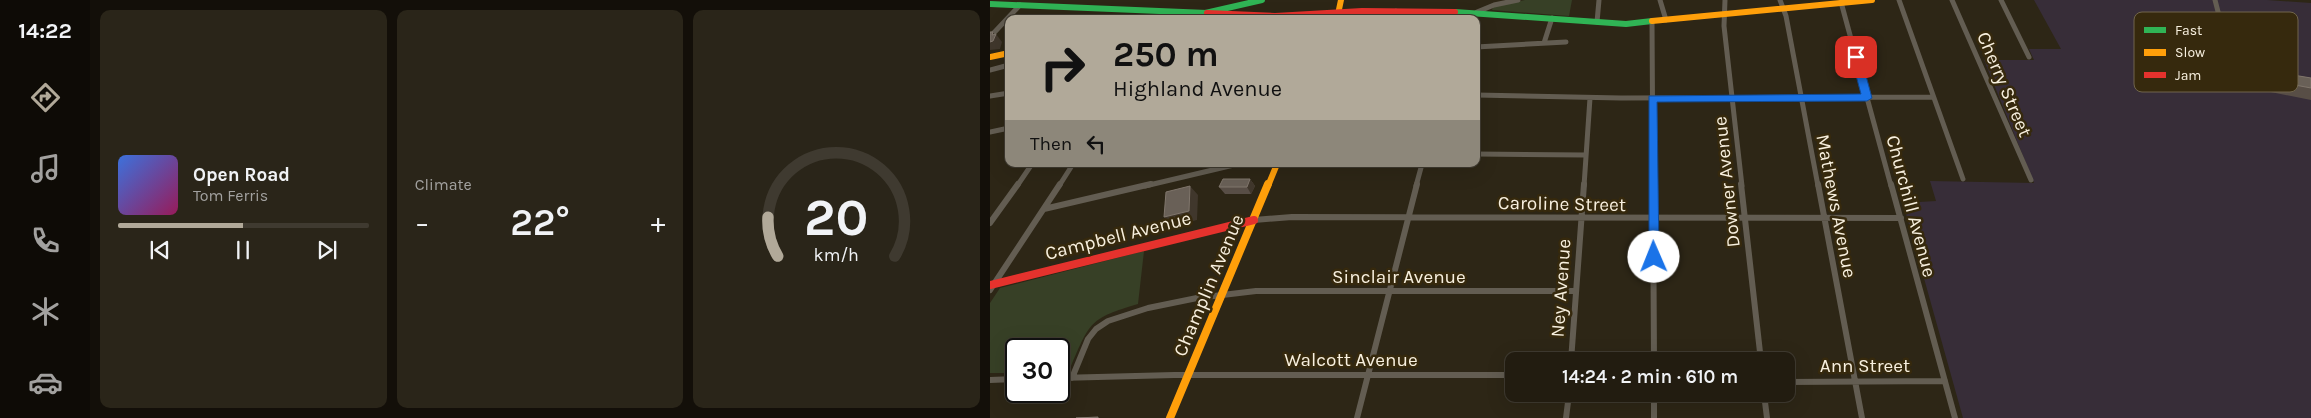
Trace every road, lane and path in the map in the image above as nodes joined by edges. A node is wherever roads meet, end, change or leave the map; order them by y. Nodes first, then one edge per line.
1 (1262, 0) edge
2 (1336, 0) edge
3 (1341, 0) edge
4 (1518, 0) edge
5 (1599, 0) edge
6 (1660, 0) edge
7 (1725, 0) edge
8 (1872, 0) edge
9 (1899, 0) edge
10 (1952, 0) edge
11 (2001, 0) edge
12 (1821, 2) edge
13 (1841, 2) junction
14 (1045, 3) edge
15 (990, 4) edge
16 (1781, 4) edge
17 (1020, 5) junction
18 (1213, 12) junction
19 (1477, 12) junction
20 (1725, 13) junction
21 (1011, 15) edge
22 (1198, 15) edge
23 (1260, 15) edge
24 (1338, 15) edge
25 (1394, 15) edge
26 (1552, 18) junction
27 (1666, 20) junction
28 (1005, 21) edge
29 (1597, 22) junction
30 (1652, 22) junction
31 (990, 37) edge
32 (1566, 42) dead end
33 (1544, 43) junction
34 (1480, 47) edge
35 (1005, 54) edge
36 (990, 57) edge
37 (2029, 57) dead end
38 (1005, 67) edge
39 (990, 70) edge
40 (1005, 94) edge
41 (1480, 95) edge
42 (990, 96) edge
43 (1802, 97) junction
44 (1933, 97) junction
45 (1590, 98) junction
46 (1652, 98) junction
47 (1733, 98) junction
48 (1867, 98) junction
49 (1005, 129) edge
50 (990, 132) edge
51 (1480, 154) edge
52 (1585, 155) junction
53 (1030, 167) edge
54 (1071, 167) edge
55 (1225, 167) edge
56 (1276, 167) edge
57 (1421, 167) edge
58 (1963, 179) dead end
59 (2030, 180) dead end
60 (1044, 209) junction
61 (1408, 217) junction
62 (1582, 217) junction
63 (1746, 218) junction
64 (1824, 218) junction
65 (1901, 218) junction
66 (1653, 219) junction
67 (1254, 220) junction
68 (990, 223) edge
69 (991, 286) edge
70 (1576, 291) junction
71 (1389, 292) junction
72 (1222, 294) junction
73 (1572, 352) edge
74 (1654, 352) edge
75 (1759, 352) edge
76 (1188, 375) junction
77 (1367, 375) junction
78 (1505, 375) edge
79 (1072, 378) joint
80 (1005, 379) edge
81 (990, 380) edge
82 (1945, 381) junction
83 (1795, 382) edge
84 (1855, 382) junction
85 (1568, 402) edge
86 (1654, 402) edge
87 (1765, 402) edge
88 (1170, 418) edge
89 (1357, 418) edge
90 (1566, 418) edge
91 (1654, 418) edge
92 (1767, 418) edge
93 (1862, 418) edge
94 (1955, 418) edge

1 - 18 street
2 - 24 street
3 - 24 street
4 - 19 street
5 - 29 street
6 - 27 street
7 - 20 street, Downer Avenue
8 - 13 street
9 - 44 street
10 - 59 street, Cherry Street
11 - 37 street
12 - 13 street
12 - 16 street
13 - 48 street, Churchill Avenue
14 - 17 street
14 - 18 street
15 - 17 street
16 - 20 street
16 - 43 street, Mathews Avenue
17 - 21 street
18 - 22 street
18 - 23 street
19 - 25 street
19 - 26 street
20 - 27 street
20 - 47 street, Downer Avenue
24 - 25 street
26 - 29 street
26 - 33 street
27 - 30 street
28 - 31 street
29 - 30 street
30 - 46 street
32 - 33 street
33 - 34 street
35 - 36 street
38 - 39 street
40 - 42 street
41 - 45 street
43 - 47 street
43 - 48 street
43 - 64 street, Mathews Avenue
44 - 48 street
44 - 58 street
45 - 46 street
45 - 52 street, Ney Avenue
46 - 47 street
46 - 66 street
47 - 63 street, Downer Avenue
48 - 65 street, Churchill Avenue
49 - 50 street
51 - 52 street
52 - 62 street, Ney Avenue
53 - 68 street
54 - 60 street
55 - 60 street
56 - 67 street, Champlin Avenue
57 - 61 street
60 - 69 street
61 - 62 street, Caroline Street
61 - 67 street, Caroline Street
61 - 71 street
62 - 66 street, Caroline Street
62 - 70 street, Ney Avenue
63 - 64 street, Caroline Street
63 - 66 street, Caroline Street
63 - 75 street, Downer Avenue
64 - 65 street, Caroline Street
64 - 84 street, Mathews Avenue
65 - 82 street, Churchill Avenue
66 - 74 street
67 - 69 street, Campbell Avenue
67 - 72 street, Champlin Avenue
70 - 71 street, Sinclair Avenue
70 - 73 street, Ney Avenue
71 - 72 street, Sinclair Avenue
71 - 77 street
72 - 76 street, Champlin Avenue
72 - 79 street, Sinclair Avenue
76 - 77 street, Walcott Avenue
76 - 79 street, Walcott Avenue
76 - 88 street, Champlin Avenue
77 - 78 street, Walcott Avenue
77 - 89 street
80 - 81 street
82 - 84 street, Ann Street
82 - 94 street, Churchill Avenue
83 - 84 street, Ann Street
84 - 93 street, Mathews Avenue
85 - 90 street
86 - 91 street
87 - 92 street

